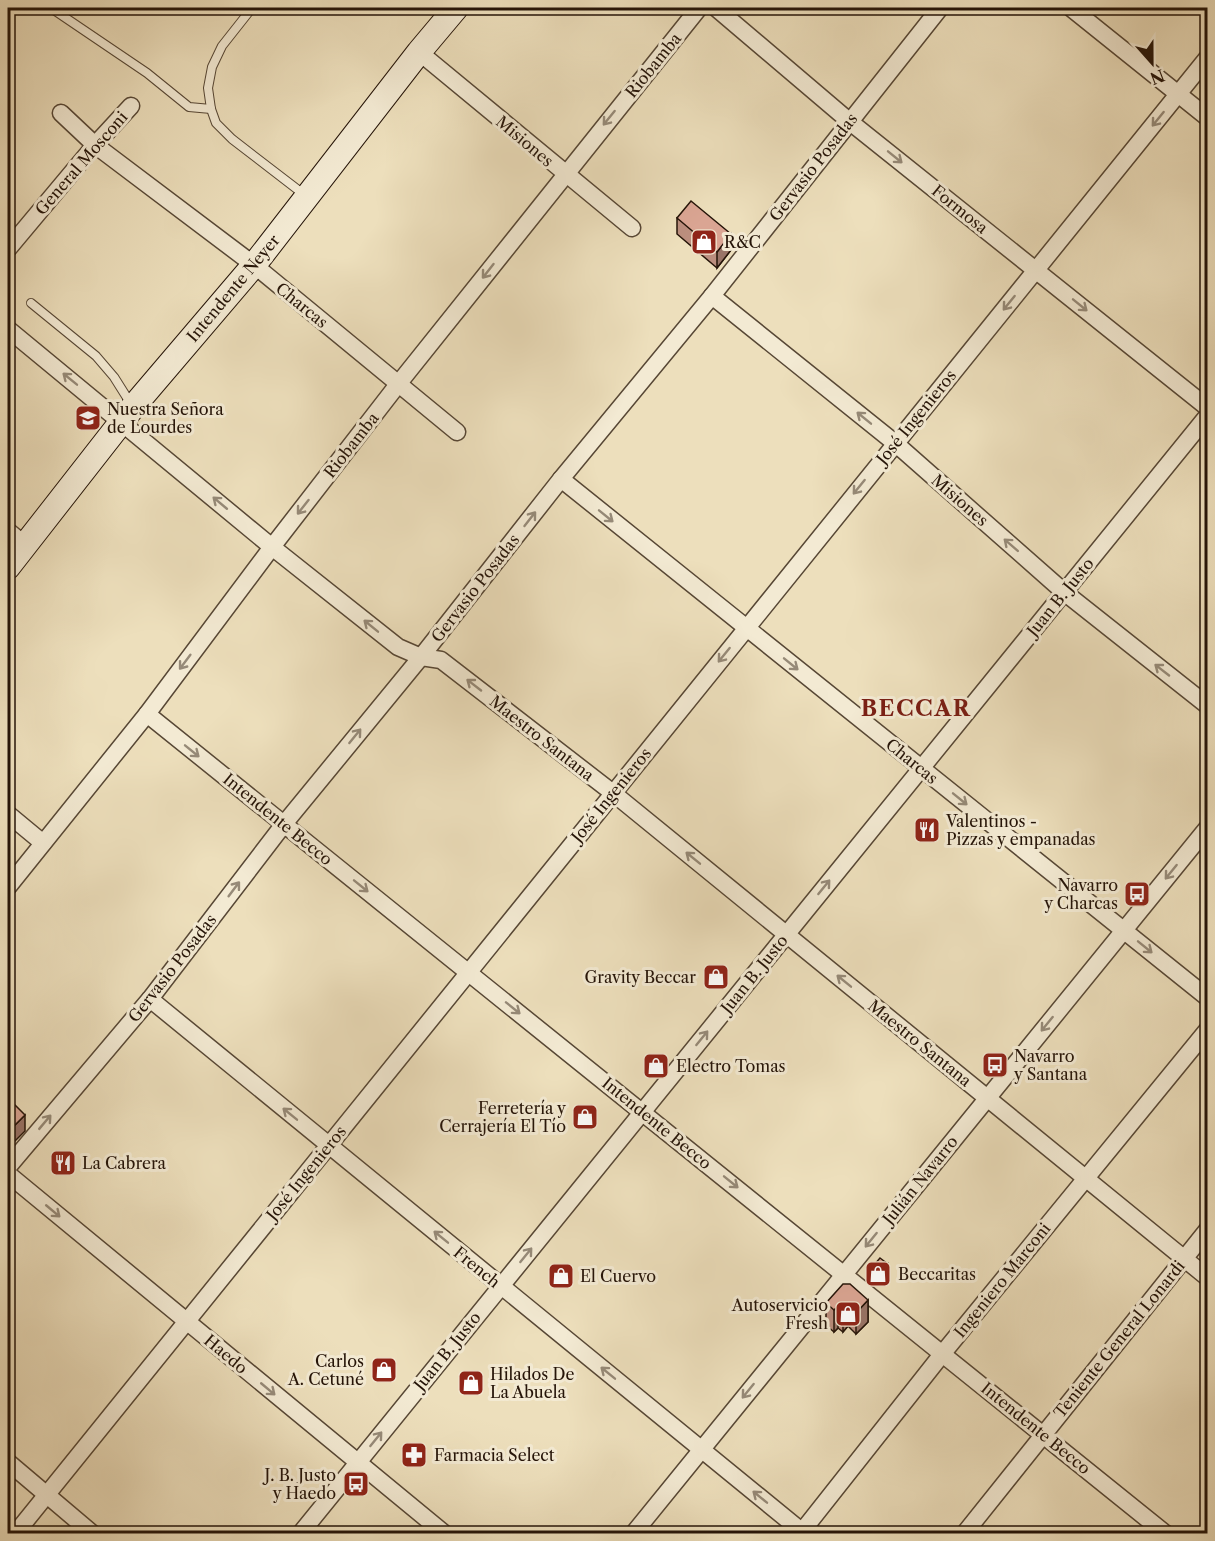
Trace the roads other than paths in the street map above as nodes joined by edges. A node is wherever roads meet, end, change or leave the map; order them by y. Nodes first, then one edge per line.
1 (51, 8) edge
2 (252, 8) edge
3 (456, 8) edge
4 (699, 8) edge
5 (716, 8) edge
6 (940, 8) edge
7 (1071, 8) edge
8 (419, 52) junction
9 (1208, 57) edge
10 (1178, 94) junction
11 (131, 106) dead end
12 (211, 109) junction
13 (61, 113) dead end
14 (1208, 118) edge
15 (849, 121) junction
16 (95, 145) junction
17 (565, 174) junction
18 (307, 197) junction
19 (632, 228) dead end
20 (8, 249) edge
21 (254, 266) junction
22 (1036, 270) junction
23 (712, 296) junction
24 (31, 303) dead end
25 (8, 329) edge
26 (399, 383) junction
27 (1208, 408) edge
28 (128, 415) junction
29 (1208, 415) edge
30 (457, 432) dead end
31 (895, 443) junction
32 (561, 479) junction
33 (16, 538) edge
34 (272, 547) junction
35 (8, 567) edge
36 (1064, 592) junction
37 (746, 628) junction
38 (420, 657) junction
39 (1208, 706) edge
40 (147, 714) junction
41 (921, 768) junction
42 (613, 793) junction
43 (8, 814) edge
44 (284, 824) junction
45 (1208, 827) edge
46 (44, 843) junction
47 (8, 887) edge
48 (1123, 930) junction
49 (786, 934) junction
50 (468, 972) junction
51 (1208, 998) edge
52 (150, 999) junction
53 (1208, 1029) edge
54 (987, 1098) junction
55 (642, 1111) junction
56 (328, 1145) junction
57 (8, 1167) edge
58 (8, 1174) edge
59 (1085, 1178) junction
60 (1208, 1229) edge
61 (1184, 1259) junction
62 (844, 1273) junction
63 (1208, 1278) edge
64 (501, 1286) junction
65 (186, 1321) junction
66 (943, 1353) junction
67 (1043, 1434) junction
68 (701, 1449) junction
69 (8, 1462) edge
70 (357, 1463) junction
71 (46, 1494) junction
72 (15, 1533) edge
73 (93, 1533) edge
74 (300, 1533) edge
75 (445, 1533) edge
76 (633, 1533) edge
77 (802, 1533) edge
78 (964, 1533) edge
79 (1166, 1533) edge

1 - 12 lane
2 - 12 lane
3 - 8 street, Intendente Neyer
4 -> 17 street, Riobamba
5 - 15 street, Formosa
6 - 15 street, Gervasio Posadas
7 - 10 street
8 - 17 street, Misiones
8 - 18 street, Intendente Neyer
9 - 10 street, José Ingenieros
10 - 14 street
10 -> 22 street, José Ingenieros
11 - 16 street, General Mosconi
12 - 18 lane
13 - 16 street, Charcas
15 -> 22 street, Formosa
15 - 23 street, Gervasio Posadas
16 - 20 street, General Mosconi
16 - 21 street, Charcas
17 - 19 street, Misiones
17 -> 26 street, Riobamba
18 - 21 street, Intendente Neyer
21 - 26 street, Charcas
21 - 28 street, Intendente Neyer
22 -> 27 street, Formosa
22 -> 31 street, José Ingenieros
31 -> 23 street, Misiones
23 - 32 street, Gervasio Posadas
24 - 28 lane
28 -> 25 street, Maestro Santana
26 - 30 street, Charcas
26 -> 34 street, Riobamba
28 - 33 street, Intendente Neyer
34 -> 28 street, Maestro Santana
29 - 36 street, Juan B. Justo
36 -> 31 street, Misiones
31 -> 37 street, José Ingenieros
32 -> 37 street, Charcas
38 -> 32 street, Gervasio Posadas
33 - 35 street, Intendente Neyer
38 -> 34 street, Maestro Santana
34 -> 40 street, Riobamba
39 -> 36 street, Misiones
36 - 41 street, Juan B. Justo
37 -> 41 street, Charcas
37 -> 42 street, José Ingenieros
42 -> 38 street, Maestro Santana
44 -> 38 street, Gervasio Posadas
40 -> 44 street, Intendente Becco
40 - 46 street, Riobamba
41 -> 48 street, Charcas
49 -> 41 street, Juan B. Justo
49 -> 42 street, Maestro Santana
42 - 50 street, José Ingenieros
43 - 46 street
44 -> 50 street, Intendente Becco
52 -> 44 street, Gervasio Posadas
45 -> 48 street, Julián Navarro
46 - 47 street, Riobamba
48 -> 51 street, Charcas
48 -> 54 street, Julián Navarro
54 -> 49 street, Maestro Santana
55 -> 49 street, Juan B. Justo
50 -> 55 street, Intendente Becco
50 - 56 street, José Ingenieros
56 -> 52 street, French
57 -> 52 street, Gervasio Posadas
53 - 59 street, Ingeniero Marconi
54 - 59 street, Maestro Santana
54 -> 62 street, Julián Navarro
55 -> 62 street, Intendente Becco
64 -> 55 street, Juan B. Justo
64 -> 56 street, French
56 - 65 street, José Ingenieros
58 -> 65 street, Haedo
59 - 61 street, Maestro Santana
59 - 66 street, Ingeniero Marconi
60 - 61 street, Teniente General Lonardi
61 - 63 street, Maestro Santana
61 - 67 street, Teniente General Lonardi
62 - 66 street, Intendente Becco
62 -> 68 street, Julián Navarro
68 -> 64 street, French
70 -> 64 street, Juan B. Justo
65 -> 70 street, Haedo
65 - 71 street, José Ingenieros
66 - 67 street, Intendente Becco
66 - 77 street, Ingeniero Marconi
67 - 78 street, Teniente General Lonardi
67 - 79 street, Intendente Becco
68 - 76 street, Julián Navarro
77 -> 68 street, French
69 - 71 street
70 - 74 street, Juan B. Justo
70 - 75 street, Haedo
71 - 72 street, José Ingenieros
71 - 73 street

